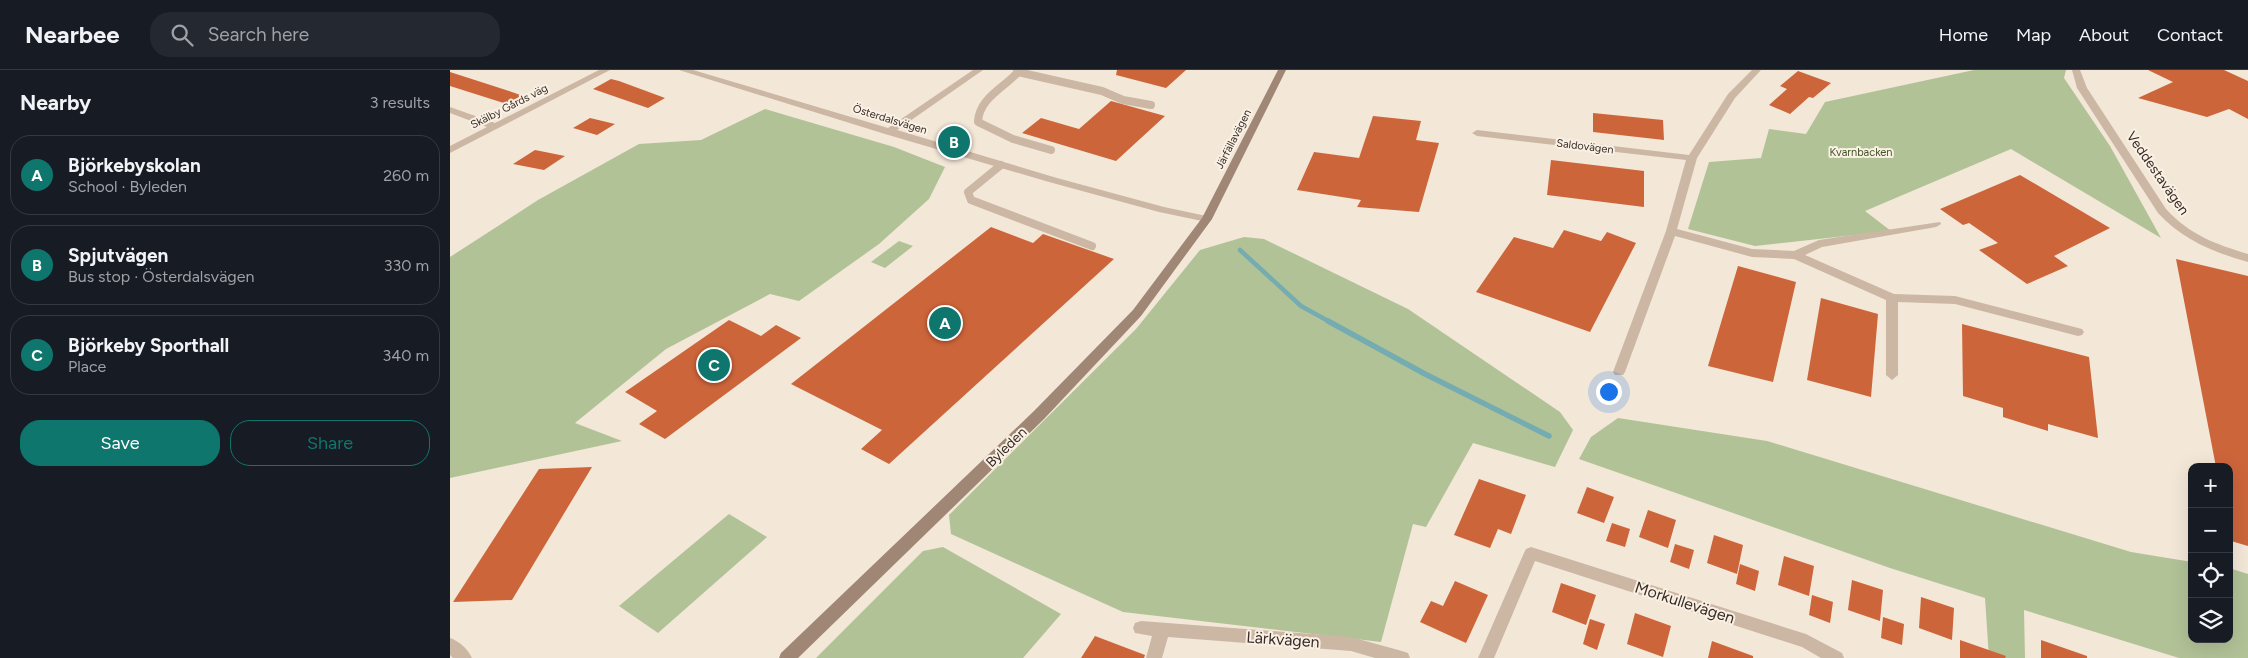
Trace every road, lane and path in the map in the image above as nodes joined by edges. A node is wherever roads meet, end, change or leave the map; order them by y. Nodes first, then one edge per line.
1 (606, 70) edge
2 (683, 70) edge
3 (979, 70) edge
4 (1282, 70) edge
5 (1757, 70) edge
6 (2076, 70) edge
7 (1018, 71) edge
8 (1151, 105) dead end
9 (450, 110) edge
10 (493, 126) junction
11 (888, 132) junction
12 (1477, 133) dead end
13 (450, 150) edge
14 (1051, 150) dead end
15 (1692, 158) junction
16 (1002, 165) junction
17 (1206, 220) junction
18 (1936, 224) dead end
19 (1671, 231) junction
20 (1092, 246) dead end
21 (1796, 255) junction
22 (2248, 258) edge
23 (1892, 298) junction
24 (2078, 332) dead end
25 (1619, 372) dead end
26 (1892, 375) dead end
27 (1141, 628) dead end
28 (1162, 629) junction
29 (450, 645) edge
30 (464, 658) edge
31 (787, 658) edge
32 (1154, 658) edge
33 (1402, 658) edge
34 (1486, 658) edge
35 (1836, 658) edge

1 - 10 street, Skälby Gårds väg
2 - 11 street, Österdalsvägen
3 - 11 street
4 - 17 street, Järfällavägen
5 - 15 street
6 - 22 street, Veddestavägen
7 - 8 lane
7 - 14 lane
9 - 10 street
10 - 13 street, Skälby Gårds väg
11 - 16 street, Österdalsvägen
12 - 15 street, Saldovägen
15 - 19 street
16 - 17 street, Österdalsvägen
16 - 20 lane
17 - 31 street, Byleden
18 - 21 street
19 - 21 street
19 - 25 street
21 - 23 street
23 - 24 street
23 - 26 street
27 - 28 street, Lärkvägen
28 - 32 street
28 - 33 street, Lärkvägen
29 - 30 street
34 - 35 street, Morkullevägen

